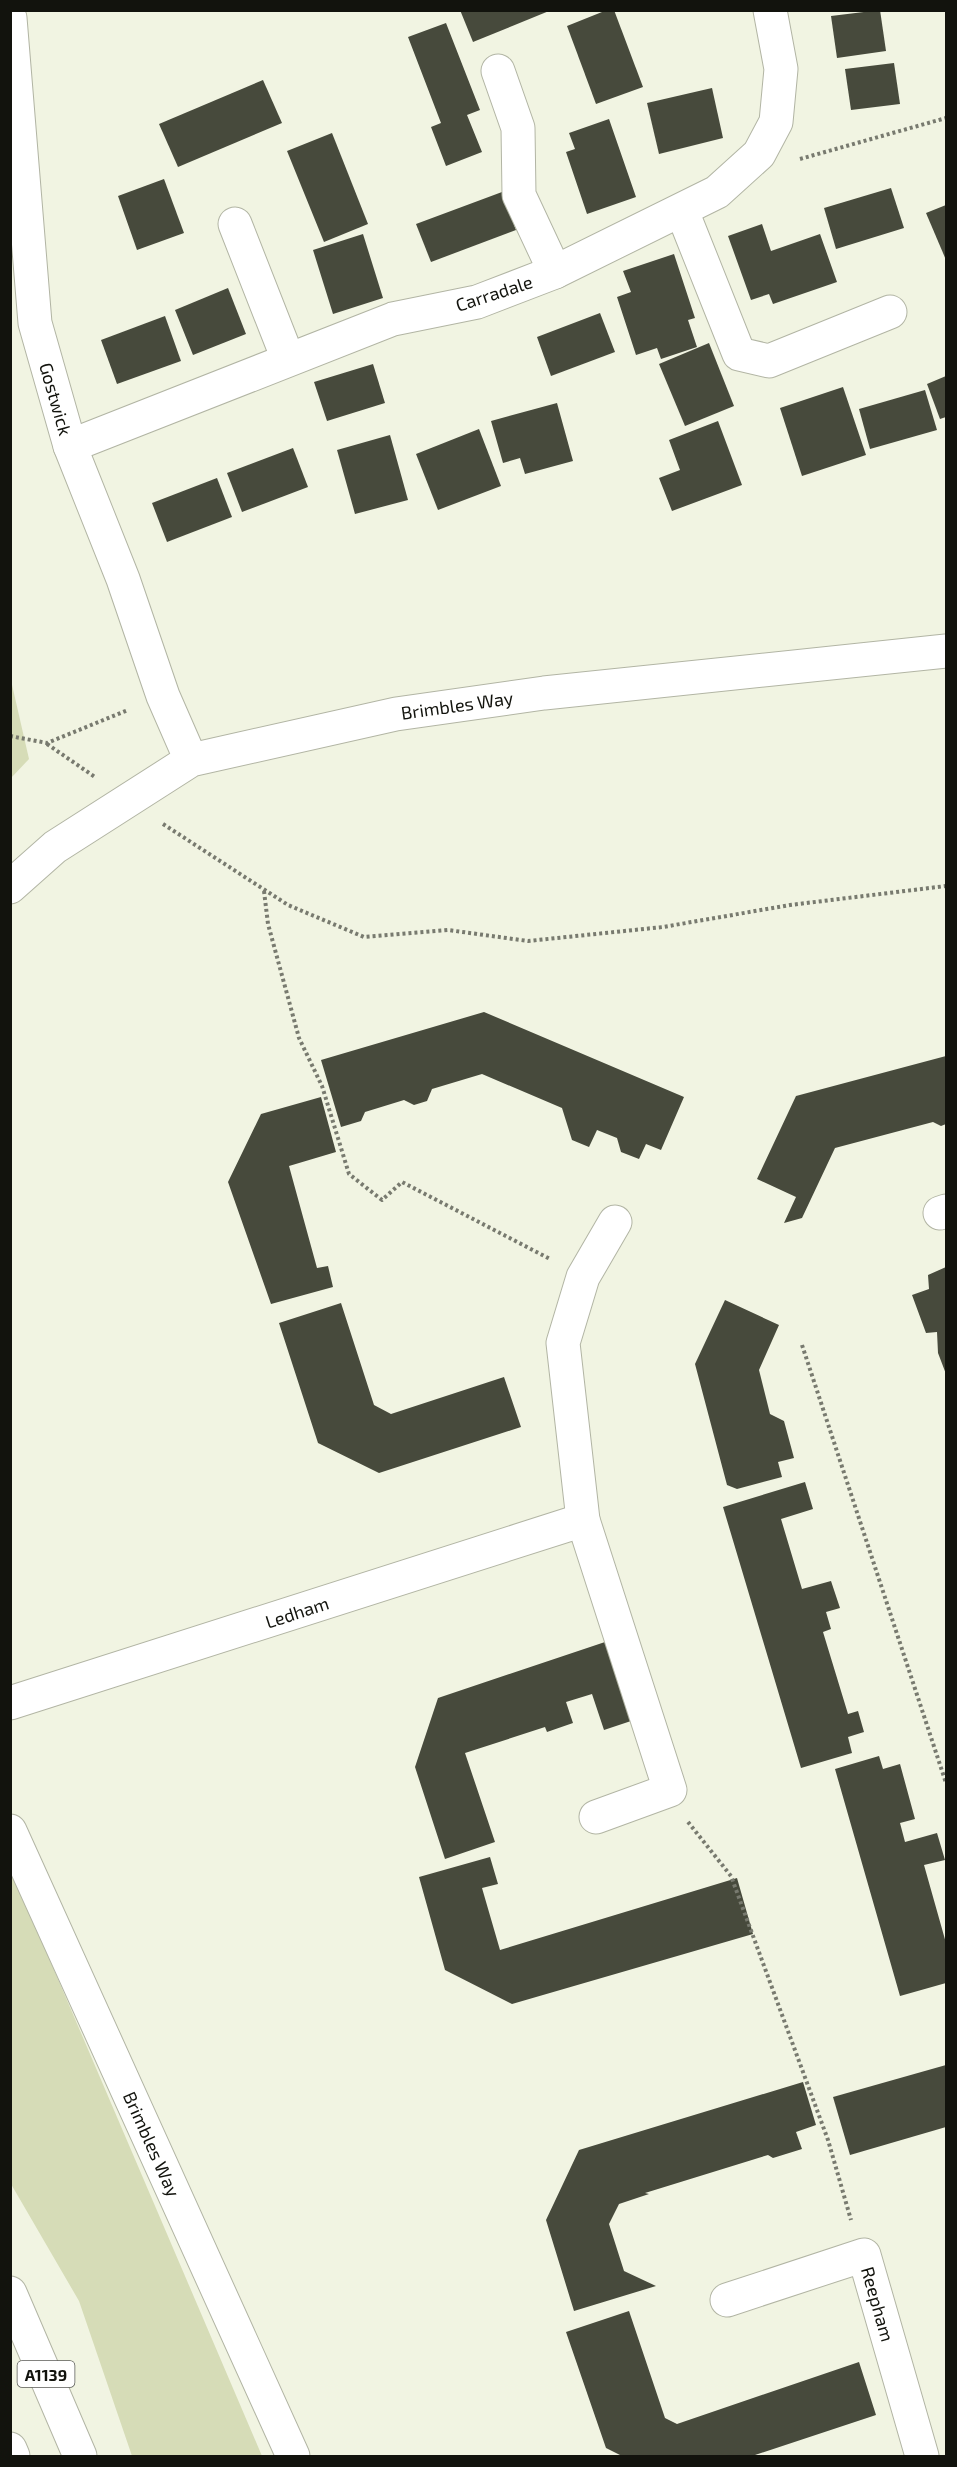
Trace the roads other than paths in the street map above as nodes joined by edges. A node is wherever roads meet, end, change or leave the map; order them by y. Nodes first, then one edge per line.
1 (770, 10) edge
2 (10, 18) edge
3 (498, 71) dead end
4 (682, 211) junction
5 (234, 224) dead end
6 (555, 272) junction
7 (890, 312) dead end
8 (288, 359) junction
9 (70, 446) junction
10 (946, 651) edge
11 (191, 760) junction
12 (10, 887) edge
13 (615, 1222) dead end
14 (583, 1520) junction
15 (10, 1703) edge
16 (596, 1817) dead end
17 (10, 1831) edge
18 (10, 2293) edge
19 (727, 2300) dead end
20 (10, 2449) edge
21 (14, 2457) edge
22 (80, 2457) edge
23 (293, 2457) edge
24 (922, 2457) edge

1 - 4 street, Carradale
2 - 9 street, Gostwick
3 - 6 street
4 - 6 street, Carradale
4 - 7 street
5 - 8 street
6 - 8 street, Carradale
8 - 9 street, Carradale
9 - 11 street, Gostwick
10 - 11 street, Brimbles Way
11 - 12 street, Brimbles Way
13 - 14 street
14 - 15 street, Ledham
14 - 16 street
17 - 23 street, Brimbles Way
18 - 22 street, A1139
19 - 24 street, Reepham
20 - 21 street

